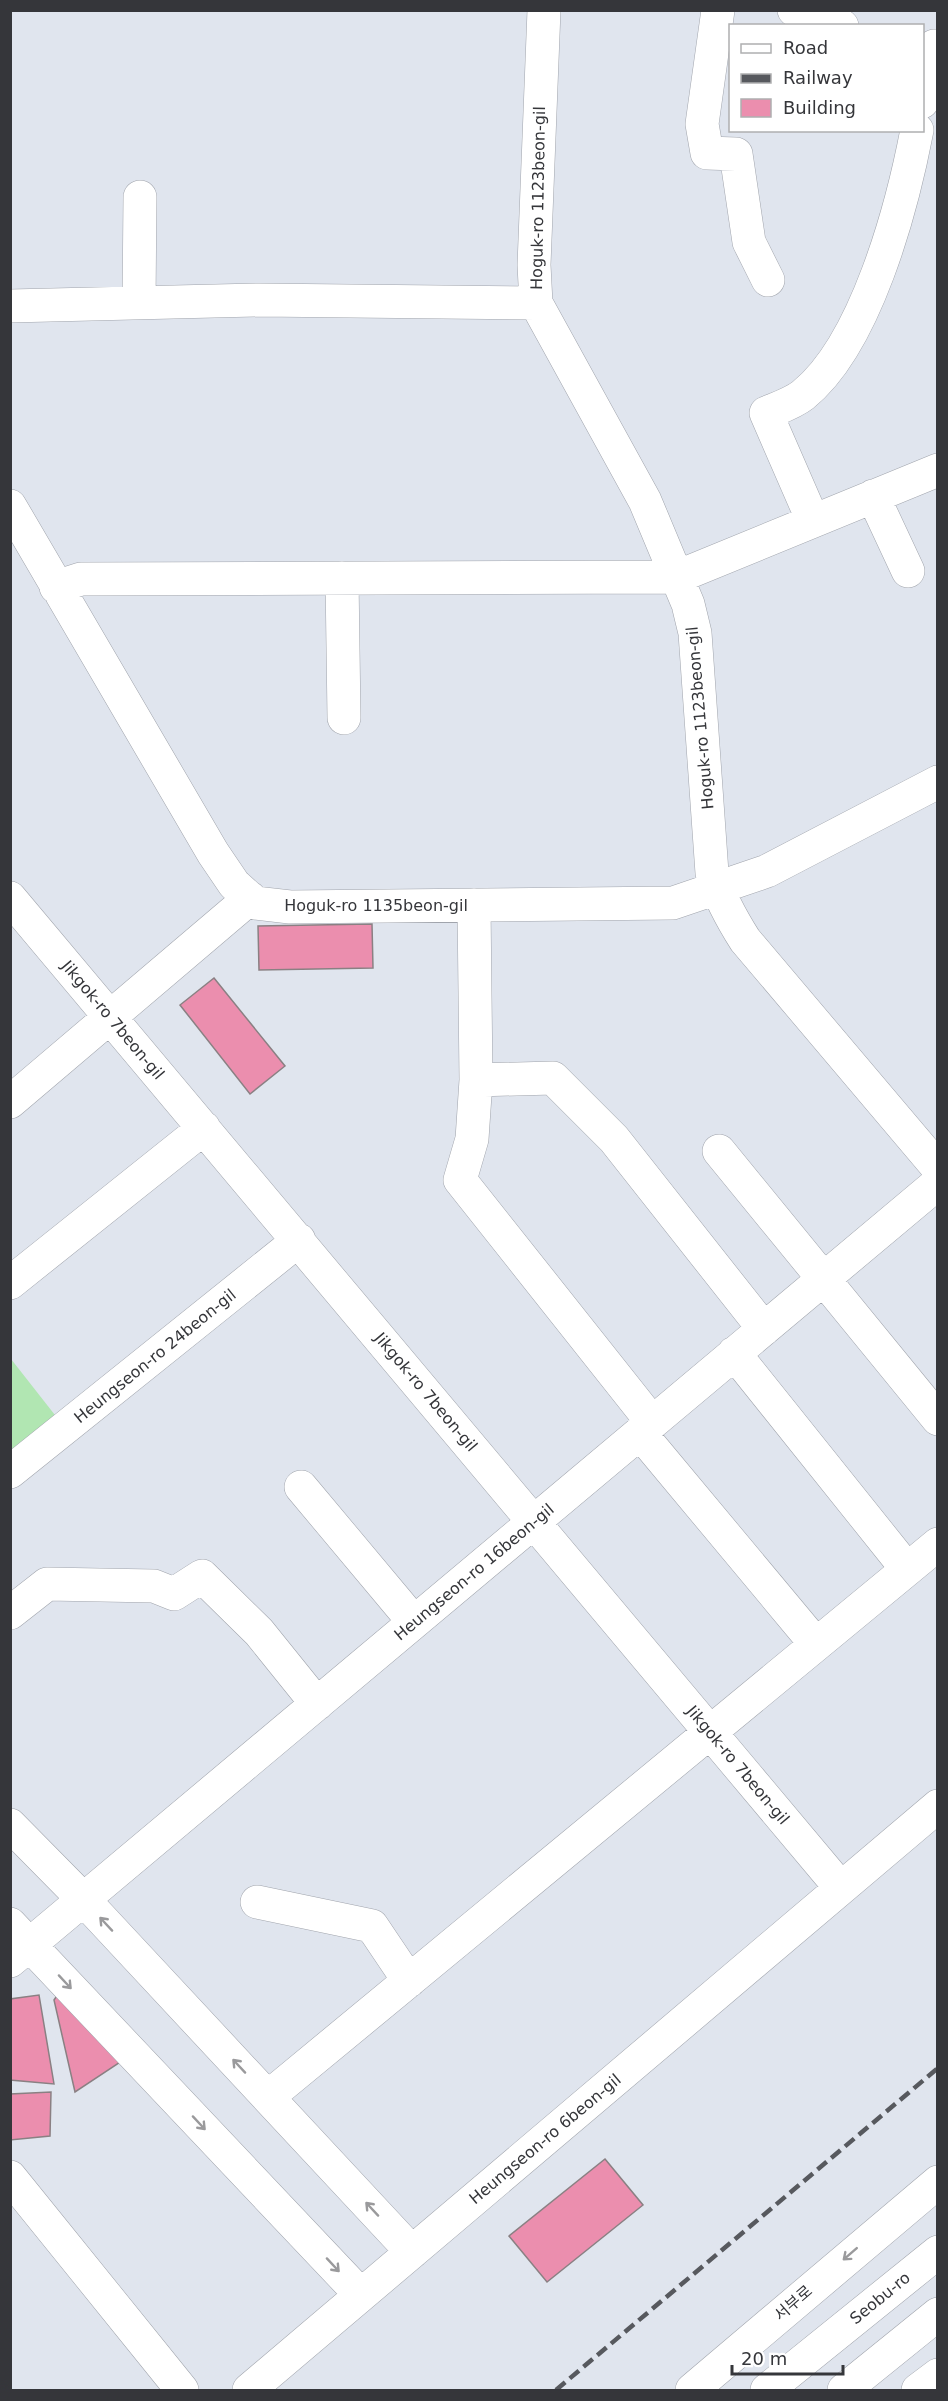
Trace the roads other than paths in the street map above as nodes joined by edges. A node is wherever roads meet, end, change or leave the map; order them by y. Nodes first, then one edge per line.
1 (544, 10) edge
2 (718, 10) edge
3 (931, 45) edge
4 (924, 89) edge
5 (917, 132) edge
6 (140, 197) dead end
7 (768, 280) dead end
8 (139, 303) junction
9 (536, 303) junction
10 (10, 306) edge
11 (938, 470) edge
12 (873, 496) junction
13 (10, 506) edge
14 (813, 521) junction
15 (908, 571) dead end
16 (677, 577) junction
17 (342, 578) junction
18 (56, 587) junction
19 (344, 718) dead end
20 (938, 782) edge
21 (717, 888) junction
22 (10, 898) edge
23 (250, 898) junction
24 (474, 905) junction
25 (111, 1018) junction
26 (476, 1080) junction
27 (10, 1102) edge
28 (204, 1128) junction
29 (719, 1151) dead end
30 (938, 1168) edge
31 (938, 1183) edge
32 (299, 1240) junction
33 (823, 1279) junction
34 (10, 1283) edge
35 (764, 1329) junction
36 (734, 1353) junction
37 (938, 1419) edge
38 (646, 1427) junction
39 (10, 1472) edge
40 (301, 1487) dead end
41 (535, 1521) junction
42 (938, 1544) edge
43 (907, 1569) junction
44 (10, 1613) edge
45 (414, 1622) junction
46 (815, 1643) junction
47 (317, 1704) junction
48 (710, 1731) junction
49 (938, 1806) edge
50 (10, 1825) edge
51 (840, 1887) junction
52 (84, 1900) junction
53 (257, 1902) dead end
54 (17, 1943) edge
55 (409, 1981) junction
56 (268, 2097) junction
57 (938, 2168) edge
58 (10, 2177) edge
59 (938, 2182) edge
60 (894, 2216) junction
61 (412, 2252) junction
62 (938, 2252) edge
63 (361, 2295) junction
64 (938, 2314) edge
65 (938, 2375) edge
66 (182, 2391) edge
67 (249, 2391) edge
68 (692, 2391) edge
69 (767, 2391) edge
70 (844, 2391) edge
71 (918, 2391) edge

1 - 9 main road, Hoguk-ro 1123beon-gil
2 - 7 main road
3 - 4 main road
5 - 14 main road
6 - 8 main road
8 - 9 main road
8 - 10 main road
9 - 16 main road, Hoguk-ro 1123beon-gil
11 - 12 main road
12 - 14 main road
12 - 15 main road
13 - 18 main road, Hoguk-ro 1135beon-gil
14 - 16 main road
16 - 17 main road
16 - 21 main road, Hoguk-ro 1123beon-gil
17 - 18 main road
17 - 19 main road
18 - 23 main road, Hoguk-ro 1135beon-gil
20 - 21 main road, Hoguk-ro 1135beon-gil
21 - 24 main road, Hoguk-ro 1135beon-gil
21 - 30 main road, Hoguk-ro 1123beon-gil
22 - 25 main road, Jikgok-ro 7beon-gil
23 - 24 main road, Hoguk-ro 1135beon-gil
23 - 25 main road
24 - 26 main road
25 - 27 main road
25 - 28 main road, Jikgok-ro 7beon-gil
26 - 35 main road
26 - 38 main road
28 - 32 main road, Jikgok-ro 7beon-gil
28 - 34 main road
29 - 33 main road
31 - 33 main road, Heungseon-ro 16beon-gil
32 - 39 main road, Heungseon-ro 24beon-gil
32 - 41 main road, Jikgok-ro 7beon-gil
33 - 35 main road, Heungseon-ro 16beon-gil
33 - 37 main road
35 - 36 main road, Heungseon-ro 16beon-gil
36 - 38 main road, Heungseon-ro 16beon-gil
36 - 43 main road
38 - 41 main road, Heungseon-ro 16beon-gil
38 - 46 main road
40 - 45 main road
41 - 45 main road, Heungseon-ro 16beon-gil
41 - 48 main road, Jikgok-ro 7beon-gil
42 - 43 main road
43 - 46 main road
44 - 47 main road
45 - 47 main road, Heungseon-ro 16beon-gil
46 - 48 main road
47 - 52 main road, Heungseon-ro 16beon-gil
48 - 51 main road, Jikgok-ro 7beon-gil
48 - 55 main road
49 - 51 main road, Heungseon-ro 6beon-gil
50 - 52 main road
51 - 61 main road, Heungseon-ro 6beon-gil
52 - 54 main road, Heungseon-ro 16beon-gil
56 -> 52 main road
53 - 55 main road
54 -> 63 main road
55 - 56 main road
61 -> 56 main road
57 - 60 main road
58 - 66 main road
59 - 60 main road
60 -> 68 main road, 서부로
61 - 63 main road, Heungseon-ro 6beon-gil
62 - 69 main road, Seobu-ro
63 - 67 main road, Heungseon-ro 6beon-gil
64 - 70 main road
65 - 71 main road

